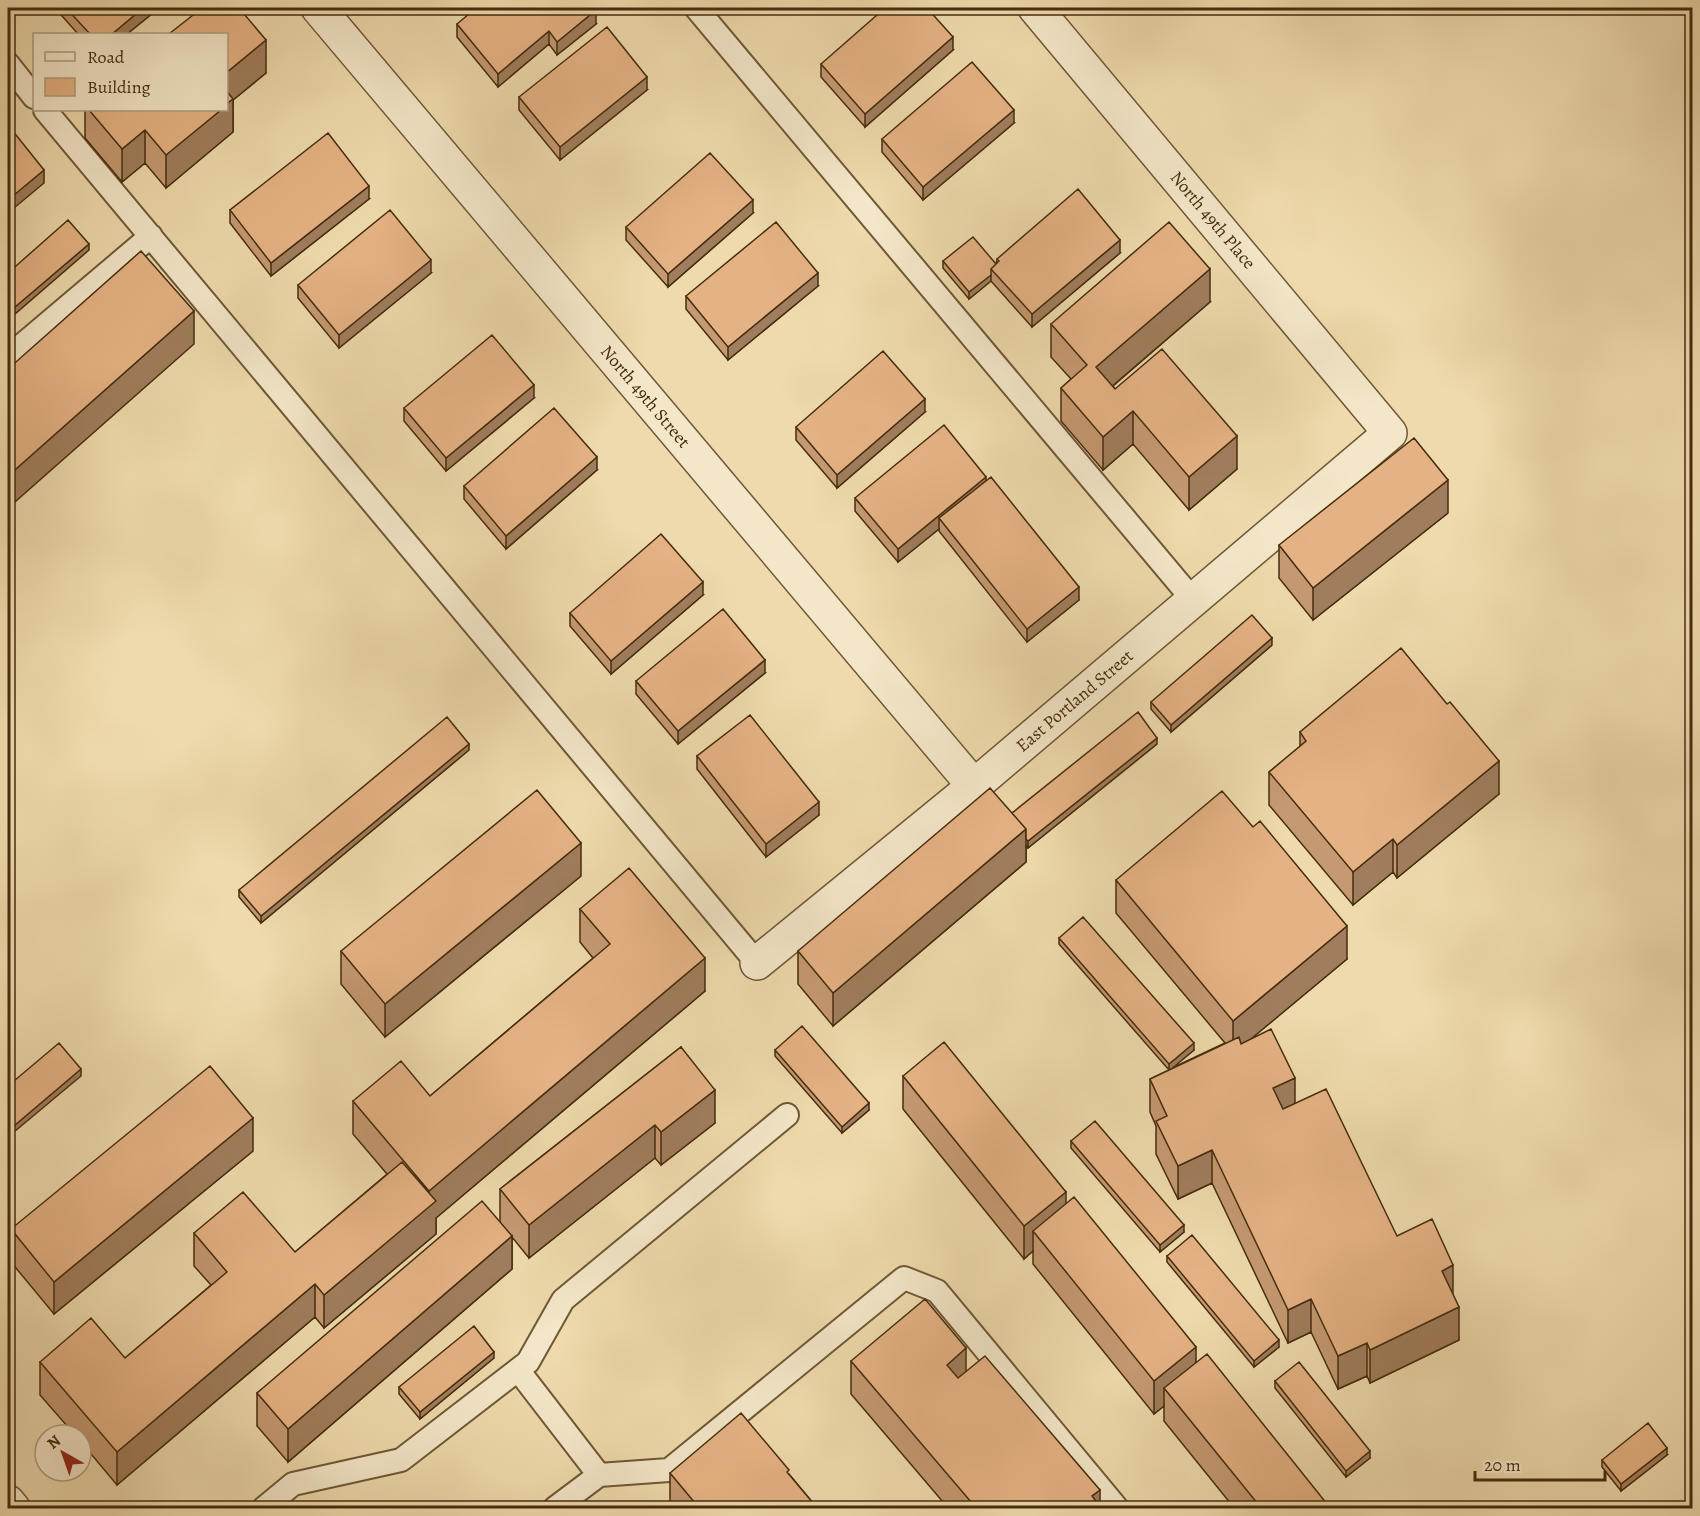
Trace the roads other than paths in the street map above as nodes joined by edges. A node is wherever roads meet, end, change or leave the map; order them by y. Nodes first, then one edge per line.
1 (318, 8) edge
2 (696, 8) edge
3 (1035, 8) edge
4 (8, 64) edge
5 (33, 96) edge
6 (46, 111) edge
7 (151, 236) junction
8 (8, 357) edge
9 (1390, 433) joint
10 (1193, 600) junction
11 (974, 786) junction
12 (757, 963) joint
13 (787, 1115) dead end
14 (518, 1370) junction
15 (599, 1475) junction
16 (8, 1502) edge
17 (13, 1509) edge
18 (264, 1509) edge
19 (555, 1509) edge
20 (1117, 1509) edge

1 - 11 street, North 49th Street
2 - 10 lane
3 - 9 street, North 49th Place
4 - 5 lane
6 - 7 lane
7 - 8 lane
7 - 12 lane
9 - 10 street, East Portland Street
10 - 11 street, East Portland Street
11 - 12 street, East Portland Street
13 - 14 lane
14 - 15 lane
14 - 18 lane
15 - 19 lane
15 - 20 lane
16 - 17 street

